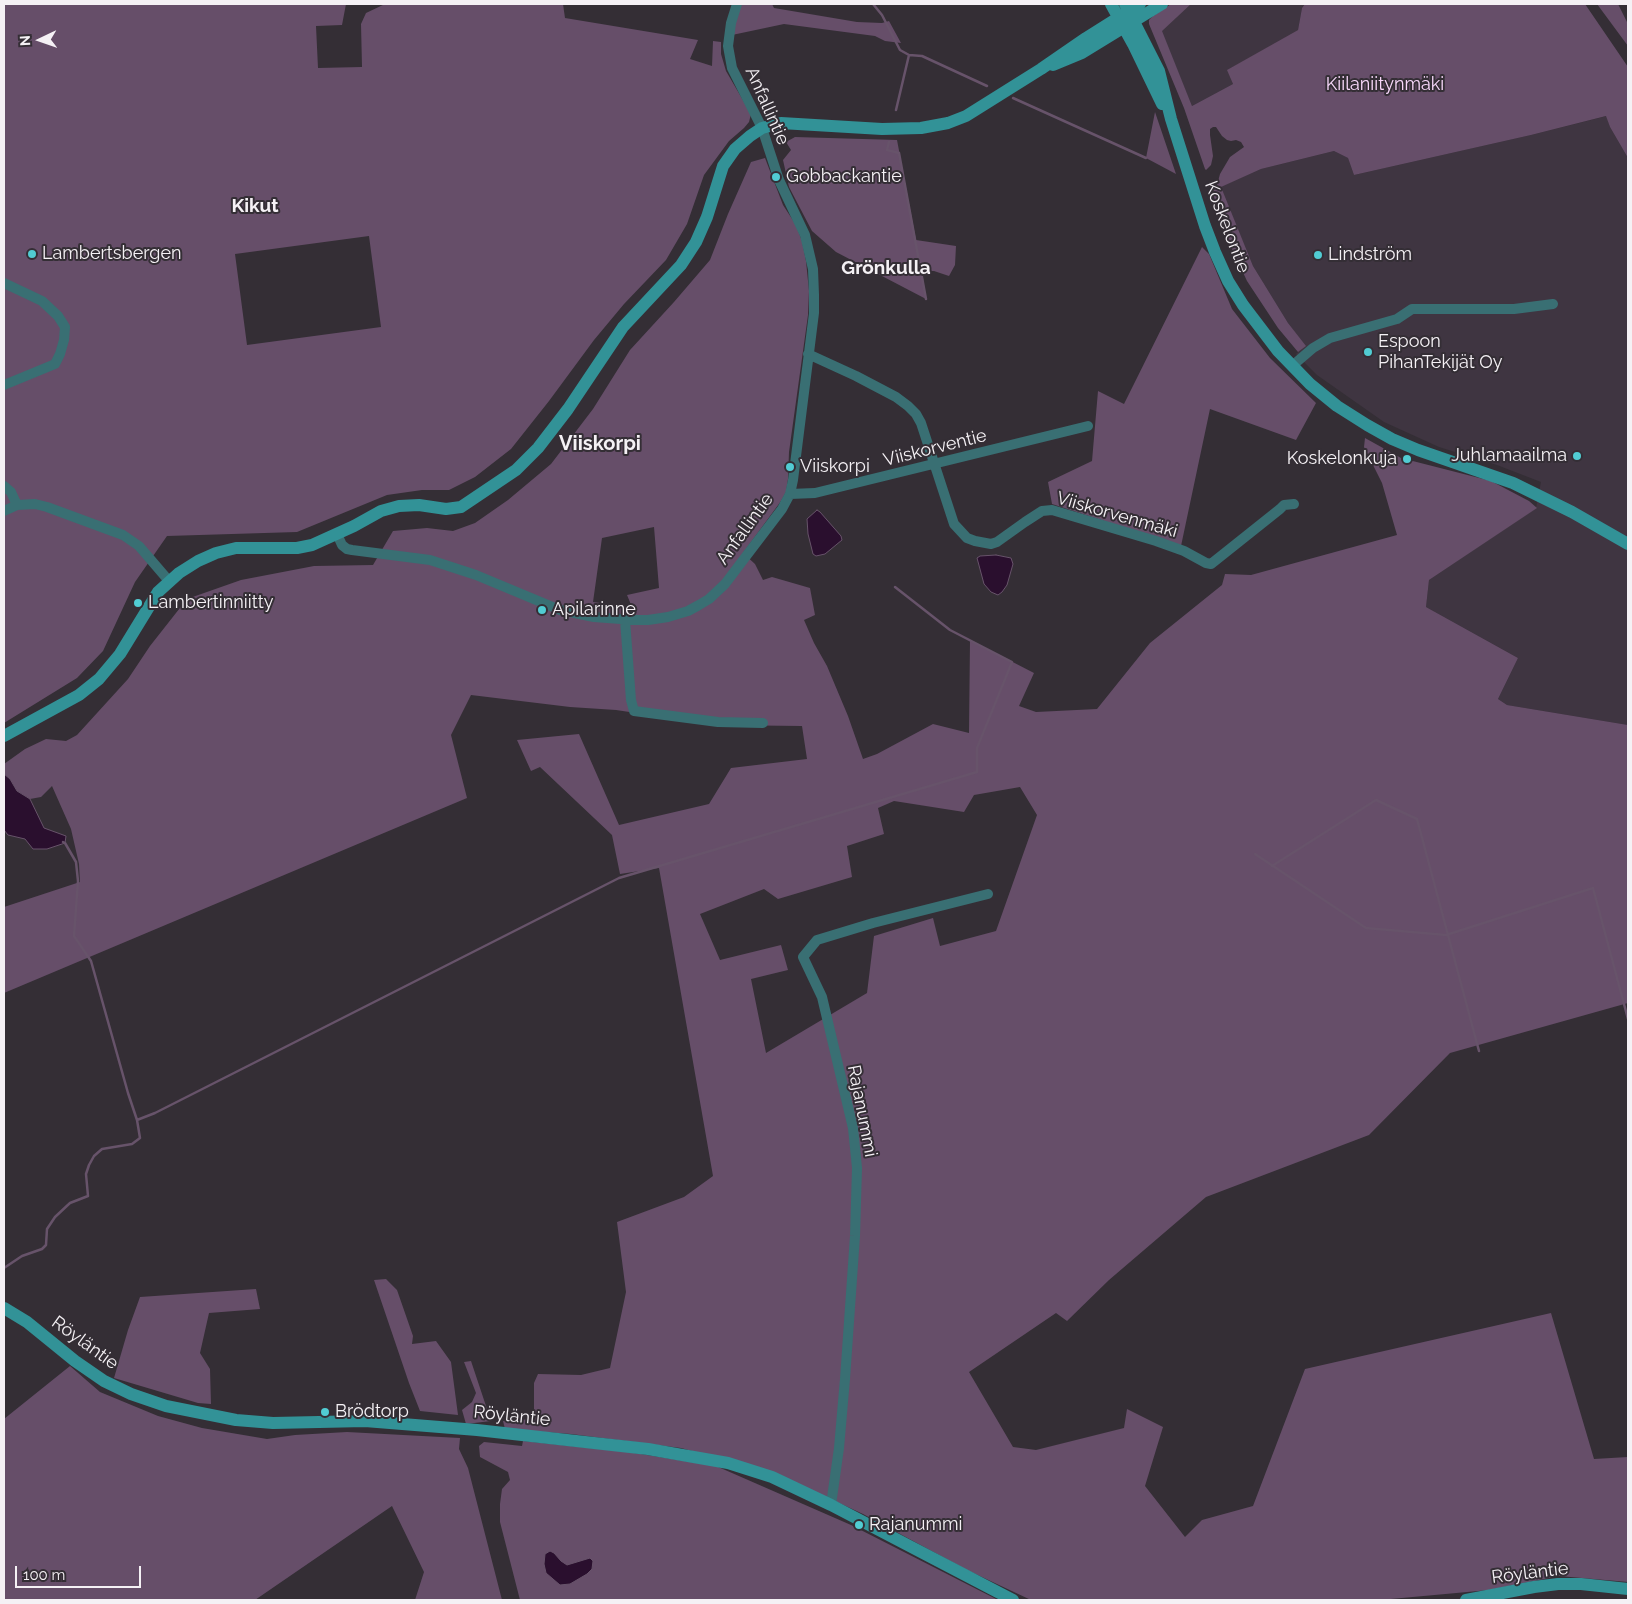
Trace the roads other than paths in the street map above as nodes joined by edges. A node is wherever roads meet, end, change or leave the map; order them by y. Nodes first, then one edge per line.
1 (737, 4) edge
2 (1111, 4) edge
3 (1140, 4) edge
4 (1162, 4) edge
5 (1126, 16) edge
6 (762, 128) junction
7 (4, 284) edge
8 (1553, 304) dead end
9 (808, 354) junction
10 (1292, 366) junction
11 (4, 385) edge
12 (1088, 426) dead end
13 (935, 465) junction
14 (4, 486) edge
15 (790, 494) junction
16 (1294, 504) dead end
17 (17, 505) junction
18 (4, 510) edge
19 (337, 534) junction
20 (1628, 544) edge
21 (169, 581) junction
22 (624, 620) junction
23 (763, 723) dead end
24 (4, 736) edge
25 (988, 894) dead end
26 (4, 1308) edge
27 (831, 1504) junction
28 (1628, 1589) edge
29 (1013, 1600) edge
30 (1466, 1600) edge

1 - 6 street, Anfallintie
2 - 5 street, Koskelontie
3 - 5 street
4 - 5 street
5 - 6 street
5 - 10 street, Koskelontie
6 - 9 street, Anfallintie
6 - 19 street
7 - 11 street
8 - 10 street
9 - 13 street, Viiskorvenmäki
9 - 15 street, Anfallintie
10 - 20 street, Koskelontie
12 - 13 street, Viiskorventie
13 - 15 street, Viiskorventie
13 - 16 street, Viiskorvenmäki
14 - 17 street
15 - 22 street, Anfallintie
17 - 18 street
17 - 21 street
19 - 21 street
19 - 22 street, Anfallintie
21 - 24 street
22 - 23 street
25 - 27 street, Rajanummi
26 - 27 street, Röyläntie
27 - 29 street, Röyläntie
28 - 30 street, Röyläntie

